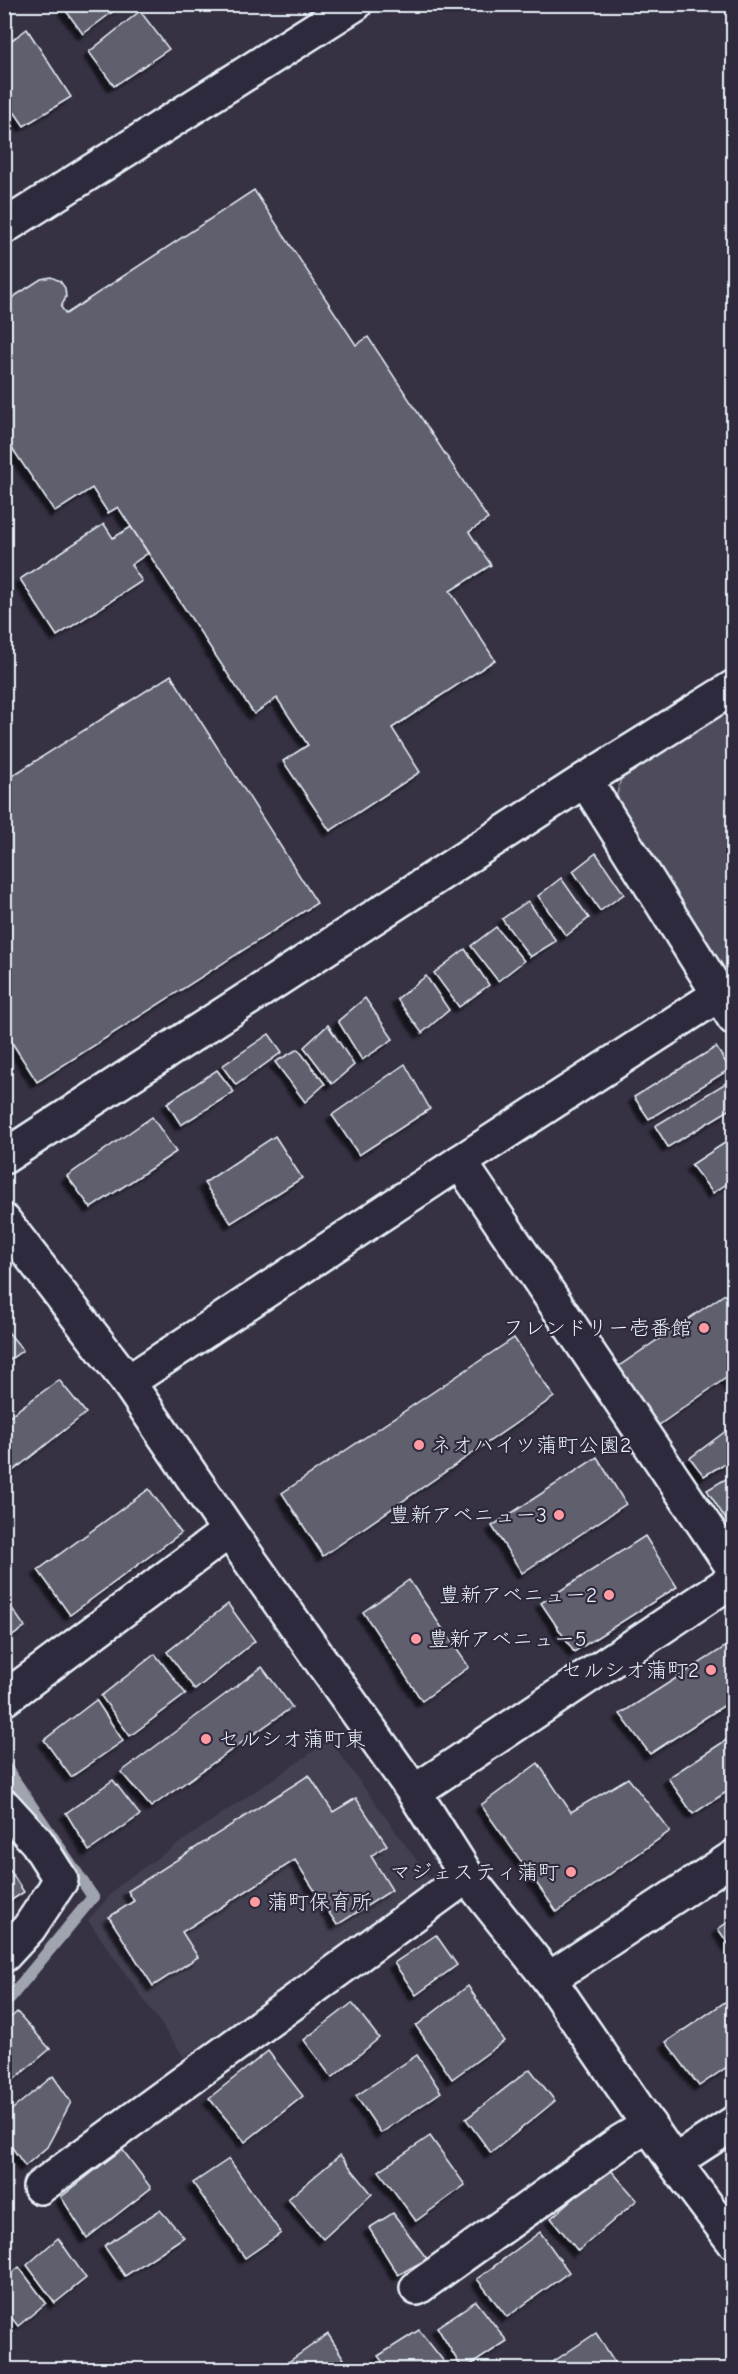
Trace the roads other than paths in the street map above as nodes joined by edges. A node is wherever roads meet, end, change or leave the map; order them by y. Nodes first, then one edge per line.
1 (354, 4) edge
2 (4, 227) edge
3 (734, 687) edge
4 (585, 780) junction
5 (726, 1007) edge
6 (4, 1157) edge
7 (460, 1162) junction
8 (4, 1221) edge
9 (128, 1382) junction
10 (229, 1531) junction
11 (734, 1569) edge
12 (734, 1579) edge
13 (4, 1699) edge
14 (414, 1792) junction
15 (4, 1806) edge
16 (734, 1857) edge
17 (468, 1876) junction
18 (4, 1955) edge
19 (549, 1979) junction
20 (734, 2123) edge
21 (649, 2125) junction
22 (674, 2162) junction
23 (40, 2187) dead end
24 (734, 2242) edge
25 (417, 2288) dead end

1 - 2 street
3 - 4 street
4 - 5 street
4 - 6 street
5 - 7 street
7 - 9 street
7 - 11 street
8 - 9 street
9 - 10 street
10 - 13 street
10 - 14 street
12 - 14 street
14 - 17 street
15 - 18 street
16 - 19 street
17 - 19 street
17 - 23 street
19 - 21 street
20 - 22 street
21 - 22 street
21 - 25 street
22 - 24 street

